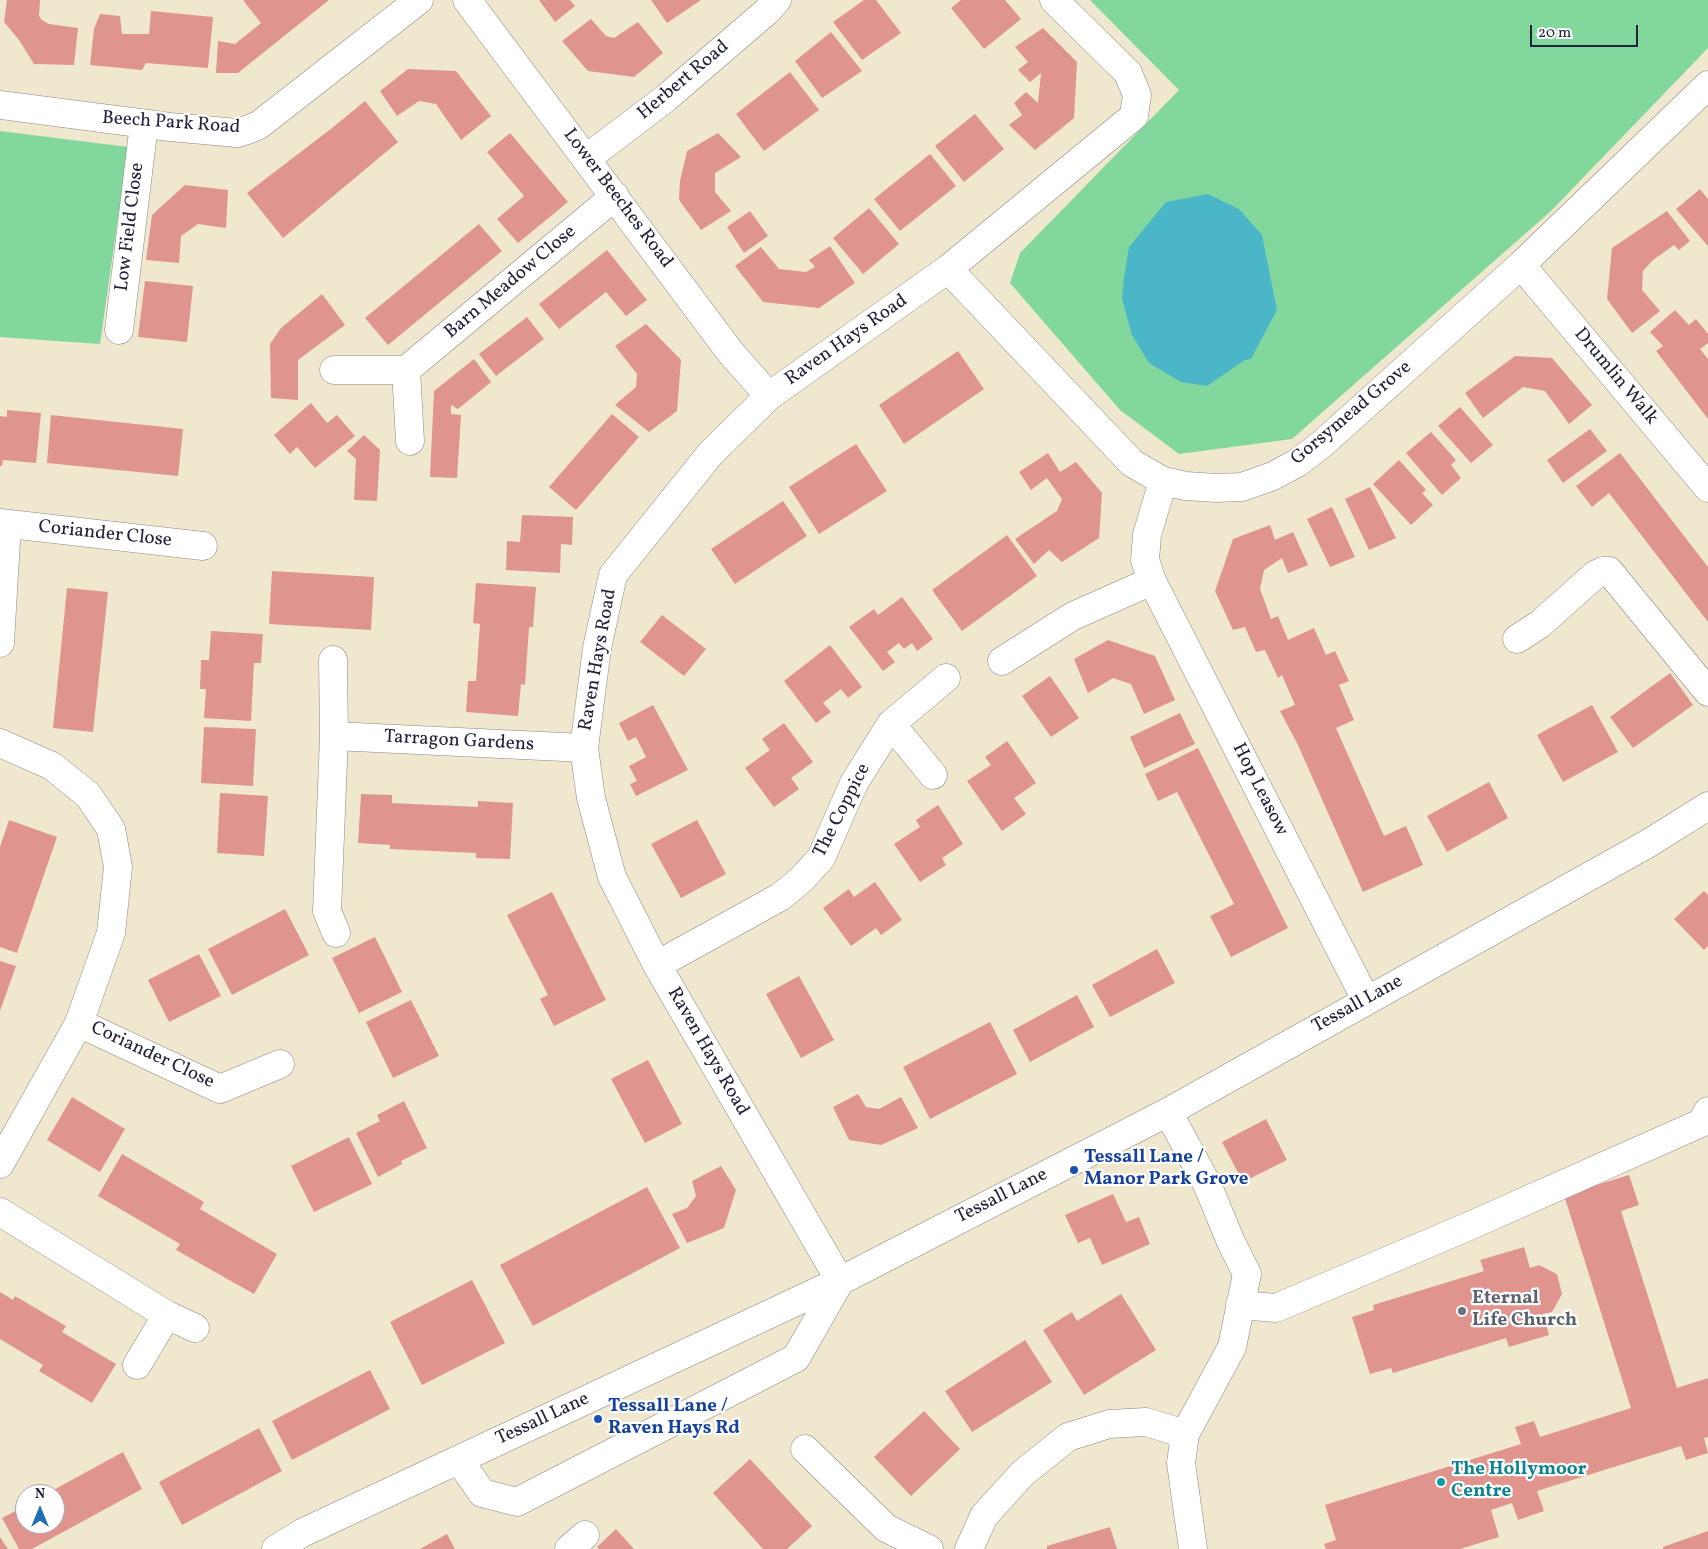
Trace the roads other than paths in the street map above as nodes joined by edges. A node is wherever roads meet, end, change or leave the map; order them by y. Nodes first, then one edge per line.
1 (419, 0) edge
2 (467, 0) edge
3 (777, 0) edge
4 (1054, 0) edge
5 (1708, 85) edge
6 (0, 105) edge
7 (144, 124) junction
8 (587, 158) junction
9 (615, 196) junction
10 (1521, 265) junction
11 (948, 270) junction
12 (119, 330) dead end
13 (334, 370) dead end
14 (406, 370) junction
15 (769, 396) junction
16 (410, 440) dead end
17 (1163, 481) junction
18 (1708, 488) edge
19 (3, 524) edge
20 (203, 546) dead end
21 (1152, 581) junction
22 (1517, 639) dead end
23 (0, 643) edge
24 (333, 660) dead end
25 (1002, 661) dead end
26 (946, 678) dead end
27 (1708, 692) edge
28 (891, 724) junction
29 (334, 736) junction
30 (0, 743) edge
31 (584, 748) junction
32 (933, 775) dead end
33 (1708, 806) edge
34 (336, 933) dead end
35 (657, 965) junction
36 (1366, 1000) junction
37 (79, 1023) junction
38 (280, 1064) dead end
39 (1708, 1111) edge
40 (1168, 1112) junction
41 (10, 1126) edge
42 (0, 1164) edge
43 (0, 1212) edge
44 (840, 1281) junction
45 (1240, 1305) junction
46 (167, 1315) junction
47 (195, 1328) dead end
48 (137, 1365) dead end
49 (1185, 1434) junction
50 (805, 1450) dead end
51 (458, 1460) junction
52 (276, 1549) edge
53 (929, 1549) edge
54 (969, 1549) edge
55 (1194, 1549) edge

1 - 7 street, Beech Park Road
2 - 8 street, Lower Beeches Road
3 - 8 street, Herbert Road
4 - 11 street, Raven Hays Road
5 - 10 street, Gorsymead Grove
6 - 7 street, Beech Park Road
7 - 12 street, Low Field Close
8 - 9 street, Lower Beeches Road
9 - 14 street, Barn Meadow Close
9 - 15 street, Lower Beeches Road
10 - 17 street, Gorsymead Grove
10 - 18 street, Drumlin Walk
11 - 15 street, Raven Hays Road
11 - 17 street, Gorsymead Grove
13 - 14 street
14 - 16 street
15 - 31 street, Raven Hays Road
17 - 21 street, Hop Leasow
19 - 20 street, Coriander Close
19 - 23 street, Coriander Close
21 - 25 street
21 - 36 street, Hop Leasow
22 - 27 street
24 - 29 street
26 - 28 street, The Coppice
28 - 32 street
28 - 35 street, The Coppice
29 - 31 street, Tarragon Gardens
29 - 34 street
30 - 37 street, Coriander Close
31 - 35 street, Raven Hays Road
33 - 36 street, Tessall Lane
35 - 44 street, Raven Hays Road
36 - 40 street, Tessall Lane
37 - 38 street, Coriander Close
37 - 41 street, Coriander Close
39 - 45 street
40 - 44 street, Tessall Lane
40 - 45 street
41 - 42 street, Coriander Close
43 - 46 street
44 - 51 street, Tessall Lane
44 - 51 street
45 - 49 street
46 - 47 street
46 - 48 street
49 - 54 street
49 - 55 street
50 - 53 street
51 - 52 street, Tessall Lane

